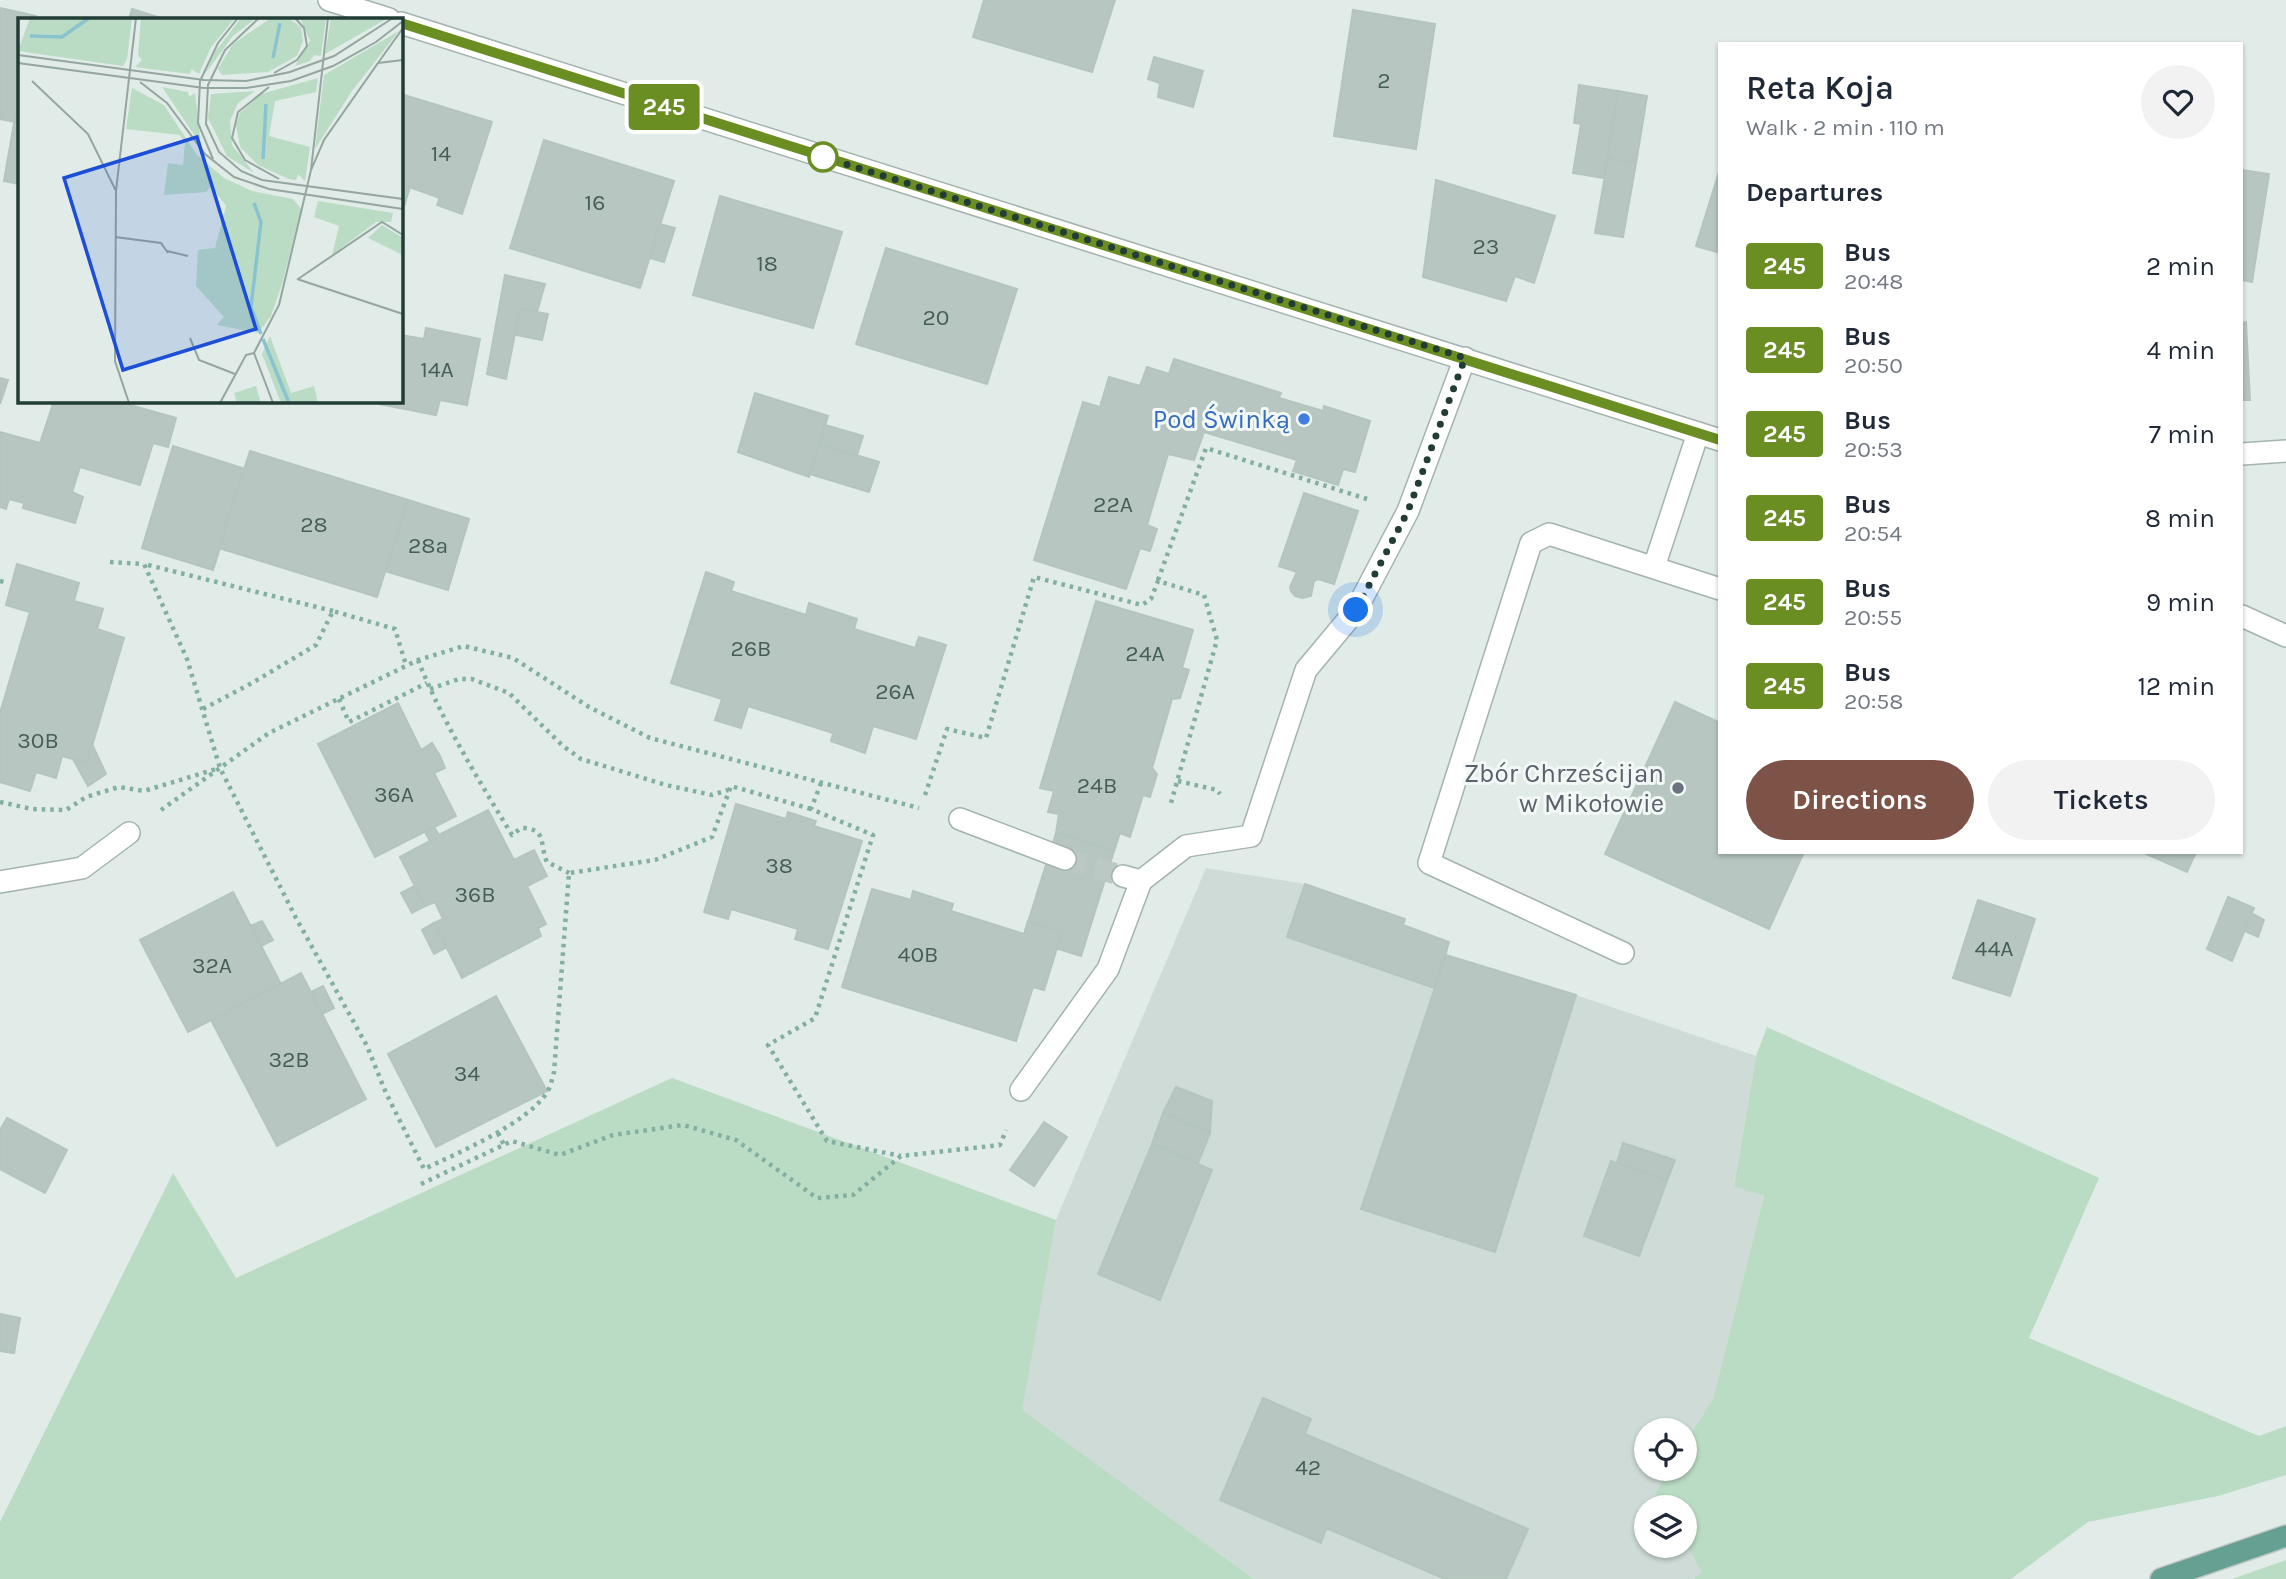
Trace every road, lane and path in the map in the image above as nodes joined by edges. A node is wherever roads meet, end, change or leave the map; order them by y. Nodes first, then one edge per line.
1 (328, 0) edge
2 (386, 18) edge
3 (402, 23) edge
4 (1465, 358) junction
5 (1698, 433) junction
6 (1718, 439) edge
7 (2286, 451) edge
8 (2243, 454) edge
9 (1408, 511) junction
10 (110, 562) dead end
11 (144, 564) junction
12 (1654, 567) junction
13 (1158, 581) junction
14 (1718, 588) edge
15 (334, 611) junction
16 (2243, 616) edge
17 (2286, 636) edge
18 (418, 660) junction
19 (406, 665) junction
20 (429, 686) junction
21 (339, 699) junction
22 (203, 709) junction
23 (220, 768) junction
24 (1178, 781) junction
25 (821, 783) junction
26 (728, 790) junction
27 (1217, 790) dead end
28 (0, 802) edge
29 (1171, 803) dead end
30 (811, 809) junction
31 (960, 819) dead end
32 (129, 833) joint
33 (1065, 859) tunnel mouth
34 (569, 873) junction
35 (0, 882) edge
36 (1623, 953) dead end
37 (1021, 1090) dead end
38 (498, 1133) junction
39 (504, 1145) junction
40 (984, 1146) dead end
41 (901, 1156) junction
42 (421, 1184) dead end
43 (2286, 1536) edge
44 (2161, 1579) edge

1 - 2 street
3 - 4 street
4 - 5 street
4 - 9 street
5 - 6 street
5 - 12 street
7 - 8 street
9 - 13 path
9 - 37 street
10 - 11 path
11 - 15 path
11 - 22 path
12 - 14 street
12 - 36 street
13 - 24 path
13 - 25 path
15 - 19 path
15 - 22 path
16 - 17 street
18 - 19 path
18 - 20 path
18 - 25 path
19 - 21 path
20 - 21 path
20 - 26 path
20 - 34 path
21 - 23 path
22 - 23 path
23 - 28 path
23 - 32 path
23 - 38 path
24 - 27 path
24 - 29 path
25 - 30 path
26 - 30 path
26 - 34 path
30 - 41 path
31 - 33 street
32 - 35 street
34 - 38 path
38 - 39 path
39 - 41 path
39 - 42 path
40 - 41 path
43 - 44 main road

